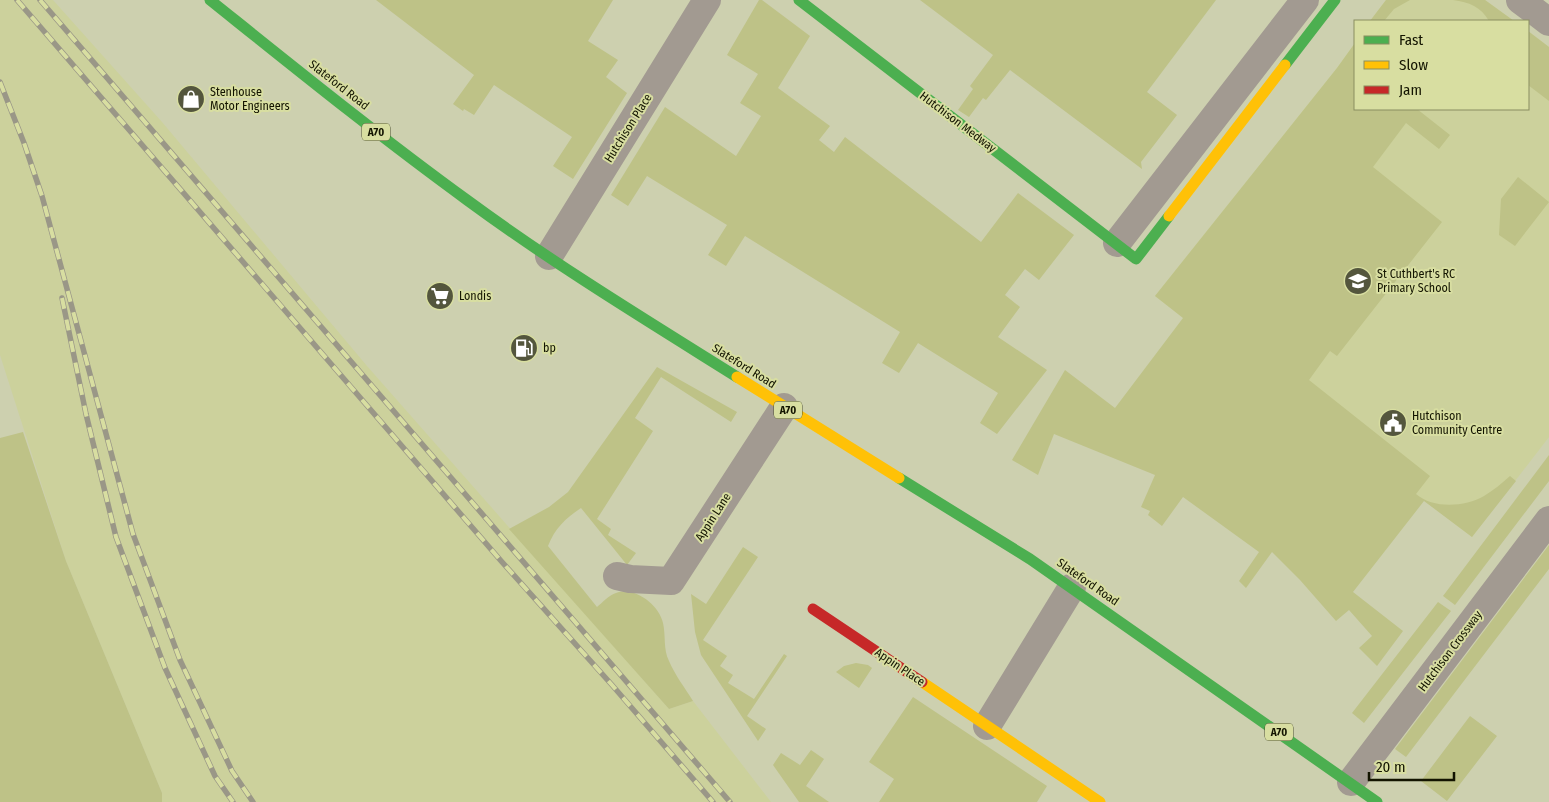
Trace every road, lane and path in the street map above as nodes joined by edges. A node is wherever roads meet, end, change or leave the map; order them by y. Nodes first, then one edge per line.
1 (210, 0) edge
2 (707, 0) edge
3 (799, 0) edge
4 (1305, 0) edge
5 (1335, 0) edge
6 (1520, 0) edge
7 (1549, 22) edge
8 (1127, 251) junction
9 (549, 256) junction
10 (784, 407) junction
11 (1549, 520) edge
12 (617, 576) dead end
13 (1072, 587) junction
14 (812, 609) dead end
15 (987, 726) junction
16 (1351, 782) junction
17 (1100, 802) edge
18 (1377, 802) edge

1 - 9 main road, Slateford Road / A70
2 - 9 street, Hutchison Place
3 - 8 main road, Hutchison Medway
4 - 8 street
5 - 8 main road
6 - 7 street
9 - 10 main road, Slateford Road / A70
10 - 12 street, Appin Lane
10 - 13 main road, Slateford Road / A70
11 - 16 street, Hutchison Crossway
13 - 15 street
13 - 16 main road, Slateford Road / A70
14 - 15 main road, Appin Place
15 - 17 main road, Appin Place
16 - 18 main road, Slateford Road / A70

